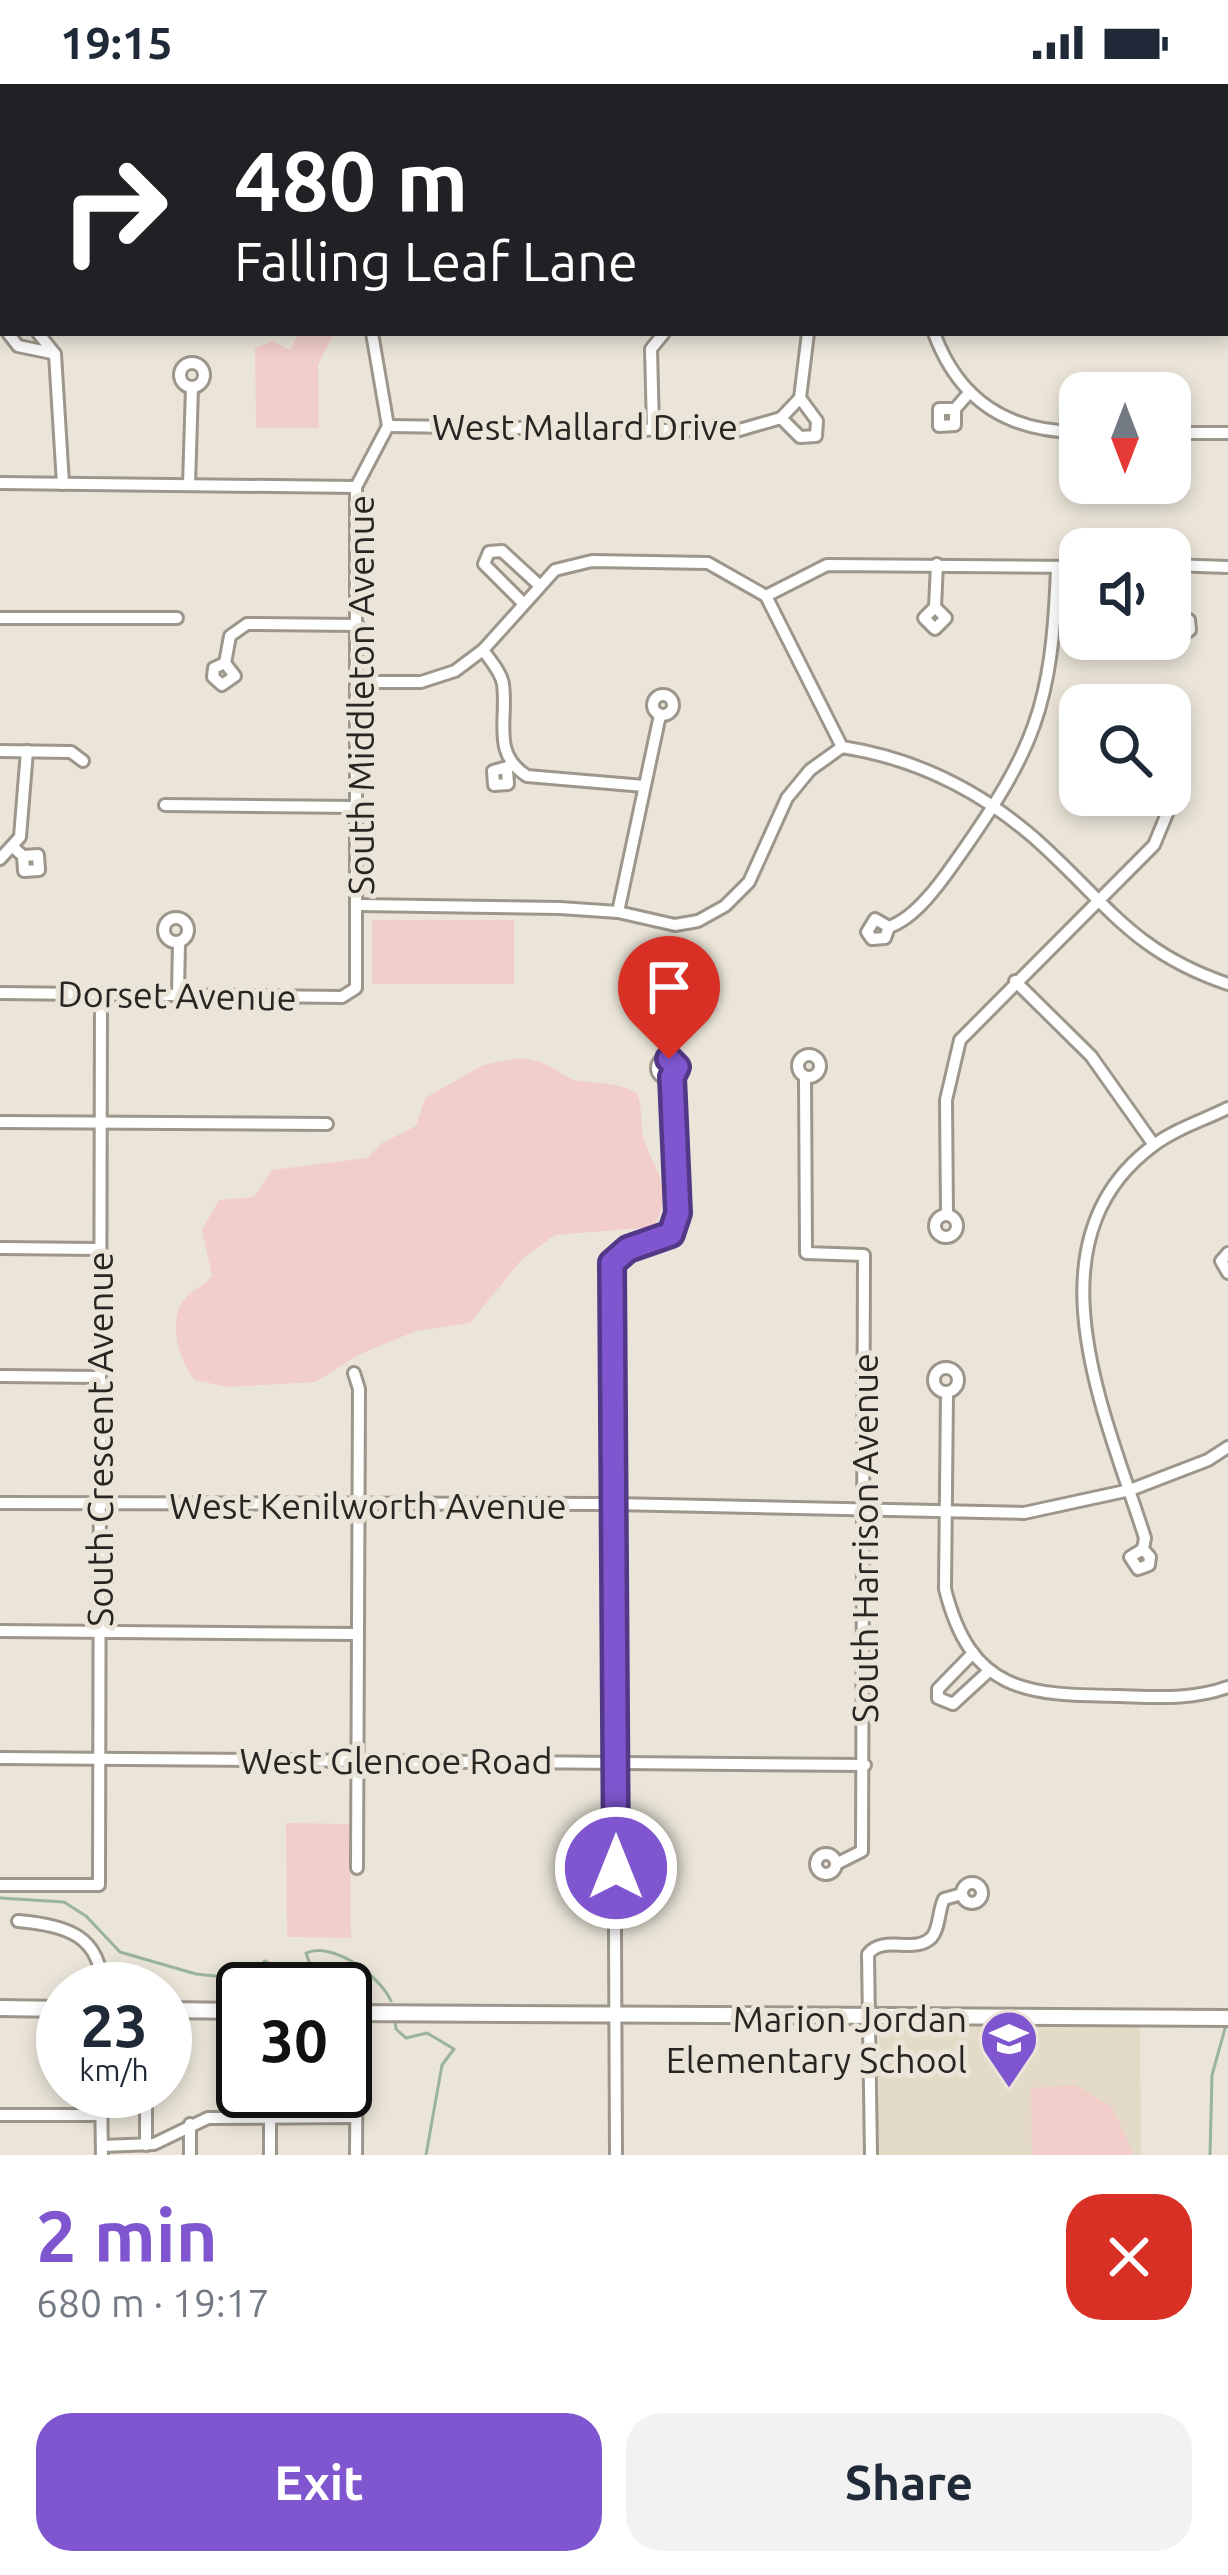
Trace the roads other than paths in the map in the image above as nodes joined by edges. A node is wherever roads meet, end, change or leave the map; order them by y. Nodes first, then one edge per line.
1 (10, 336) edge
2 (40, 336) edge
3 (373, 336) edge
4 (662, 336) edge
5 (808, 336) edge
6 (935, 336) edge
7 (55, 354) junction
8 (192, 387) dead end
9 (969, 394) junction
10 (800, 398) junction
11 (955, 409) dead end
12 (781, 418) junction
13 (388, 427) junction
14 (653, 428) junction
15 (1059, 429) edge
16 (1191, 433) edge
17 (1228, 433) edge
18 (0, 484) edge
19 (63, 484) junction
20 (189, 485) junction
21 (356, 487) junction
22 (937, 564) junction
23 (1191, 566) edge
24 (1228, 567) edge
25 (1057, 568) joint
26 (538, 585) junction
27 (766, 596) junction
28 (523, 603) junction
29 (935, 607) dead end
30 (0, 618) edge
31 (177, 618) dead end
32 (358, 625) junction
33 (483, 650) junction
34 (225, 663) dead end
35 (358, 682) junction
36 (660, 715) dead end
37 (842, 747) junction
38 (0, 751) edge
39 (27, 751) junction
40 (82, 761) dead end
41 (644, 786) junction
42 (165, 805) dead end
43 (358, 807) junction
44 (993, 808) junction
45 (1166, 816) edge
46 (0, 860) edge
47 (1097, 901) junction
48 (359, 905) junction
49 (618, 912) junction
50 (889, 927) dead end
51 (179, 942) dead end
52 (1015, 981) junction
53 (1228, 984) edge
54 (353, 992) joint
55 (0, 994) edge
56 (101, 994) junction
57 (178, 994) junction
58 (672, 1077) dead end
59 (805, 1077) dead end
60 (1228, 1108) edge
61 (0, 1121) edge
62 (98, 1124) junction
63 (327, 1124) dead end
64 (1154, 1145) junction
65 (947, 1215) dead end
66 (0, 1248) edge
67 (99, 1249) junction
68 (1228, 1253) edge
69 (1228, 1273) edge
70 (354, 1373) dead end
71 (0, 1376) edge
72 (99, 1377) junction
73 (947, 1392) dead end
74 (1228, 1447) edge
75 (1130, 1490) junction
76 (0, 1503) edge
77 (99, 1504) junction
78 (614, 1504) junction
79 (358, 1506) junction
80 (865, 1509) junction
81 (947, 1513) junction
82 (1143, 1549) dead end
83 (0, 1630) edge
84 (99, 1632) junction
85 (356, 1634) junction
86 (973, 1653) junction
87 (989, 1671) junction
88 (1228, 1687) edge
89 (0, 1757) edge
90 (100, 1759) junction
91 (355, 1760) junction
92 (615, 1761) junction
93 (865, 1765) junction
94 (836, 1864) dead end
95 (357, 1868) dead end
96 (0, 1885) edge
97 (962, 1894) dead end
98 (18, 1921) dead end
99 (98, 1962) edge
100 (0, 2008) edge
101 (36, 2008) edge
102 (372, 2013) edge
103 (616, 2014) junction
104 (869, 2015) junction
105 (1228, 2018) edge
106 (0, 2115) edge
107 (36, 2115) edge
108 (102, 2118) edge
109 (146, 2118) edge
110 (216, 2118) edge
111 (270, 2118) edge
112 (356, 2118) edge
113 (190, 2124) junction
114 (146, 2145) junction
115 (102, 2150) edge
116 (190, 2155) edge
117 (270, 2155) edge
118 (356, 2155) edge
119 (616, 2155) edge
120 (871, 2155) edge

1 - 7 street
2 - 7 street
3 - 13 street
4 - 14 street
5 - 10 street
6 - 9 street
7 - 19 street
8 - 20 street
9 - 11 street
9 - 15 street
10 - 12 street, West Mallard Drive
10 - 12 street, West Mallard Drive
12 - 14 street, West Mallard Drive
13 - 14 street, West Mallard Drive
13 - 21 street, South Middleton Avenue
16 - 17 street
18 - 19 street
19 - 20 street
20 - 21 street
21 - 32 street, South Middleton Avenue
22 - 25 street
22 - 27 street
22 - 29 street
23 - 24 street
25 - 44 street
26 - 27 street
26 - 28 street
26 - 28 street
27 - 37 street
28 - 33 street
30 - 31 street
32 - 34 street
32 - 35 street, South Middleton Avenue
33 - 35 street
33 - 41 street
35 - 43 street, South Middleton Avenue
36 - 41 street
37 - 44 street
37 - 49 street
38 - 39 street
39 - 40 street
39 - 46 street
41 - 49 street
42 - 43 street
43 - 48 street, South Middleton Avenue
44 - 47 street
44 - 50 street
45 - 47 street
47 - 52 street
47 - 53 street
48 - 49 street
48 - 54 street, South Middleton Avenue
51 - 57 street
52 - 64 street
52 - 65 street
54 - 57 street, Dorset Avenue
55 - 56 street, Dorset Avenue
56 - 57 street, Dorset Avenue
56 - 62 street, South Crescent Avenue
58 - 78 street
59 - 80 street, South Harrison Avenue
60 - 64 street
61 - 62 street
62 - 63 street
62 - 67 street, South Crescent Avenue
64 - 75 street
66 - 67 street
67 - 72 street, South Crescent Avenue
68 - 69 street
70 - 79 street
71 - 72 street
72 - 77 street, South Crescent Avenue
73 - 81 street
74 - 75 street, West Kenilworth Avenue
75 - 81 street, West Kenilworth Avenue
75 - 82 street
76 - 77 street, West Kenilworth Avenue
77 - 79 street, West Kenilworth Avenue
77 - 84 street, South Crescent Avenue
78 - 79 street, West Kenilworth Avenue
78 - 80 street, West Kenilworth Avenue
78 - 92 street
79 - 85 street
80 - 81 street, West Kenilworth Avenue
80 - 93 street, South Harrison Avenue
81 - 86 street
83 - 84 street
84 - 85 street
84 - 90 street, South Crescent Avenue
85 - 91 street
86 - 87 street
86 - 87 street
87 - 88 street
89 - 90 street, West Glencoe Road
90 - 91 street, West Glencoe Road
90 - 96 street, South Crescent Avenue
91 - 92 street, West Glencoe Road
91 - 95 street
92 - 93 street, West Glencoe Road
92 - 103 street
93 - 94 street, South Harrison Avenue
97 - 104 street
98 - 99 street
100 - 101 main road
102 - 103 main road
103 - 104 main road
103 - 119 street
104 - 105 main road
104 - 120 street
106 - 107 street
108 - 115 street
109 - 114 street
110 - 113 street
111 - 117 street
112 - 118 street
113 - 114 street
113 - 116 street
114 - 115 street

